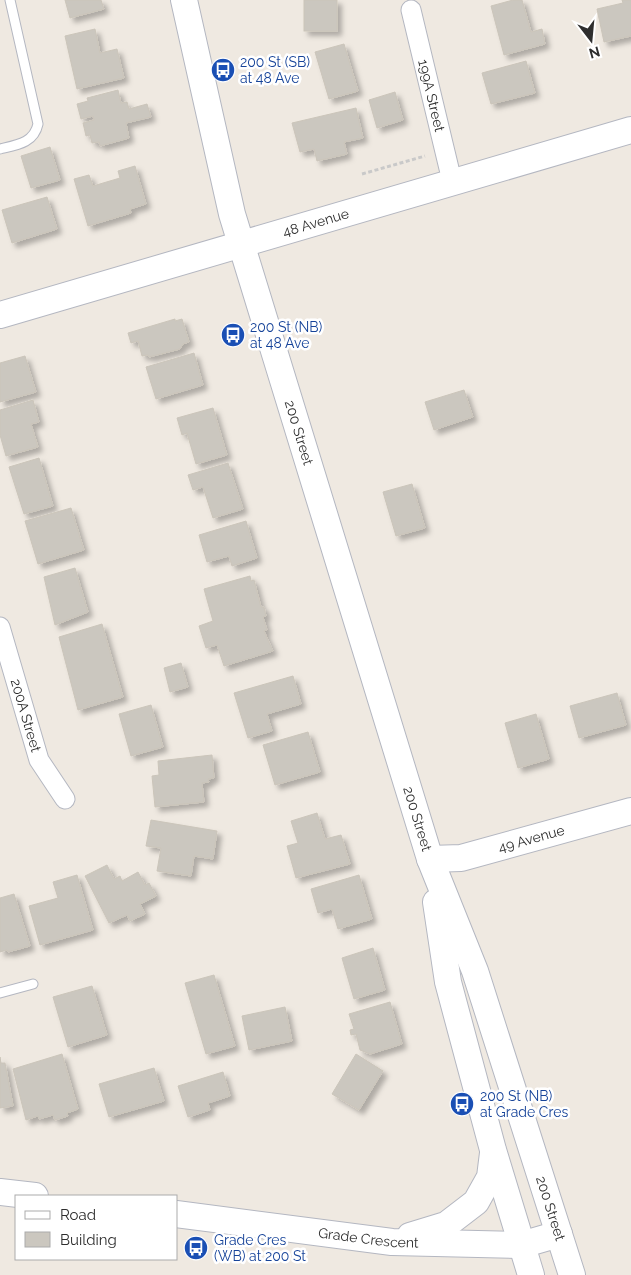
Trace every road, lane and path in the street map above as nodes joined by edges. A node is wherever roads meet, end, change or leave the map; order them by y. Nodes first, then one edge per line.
1 (10, 0) edge
2 (184, 0) edge
3 (411, 10) dead end
4 (631, 130) edge
5 (0, 149) edge
6 (425, 156) dead end
7 (362, 174) dead end
8 (452, 181) junction
9 (243, 244) junction
10 (0, 314) edge
11 (0, 627) edge
12 (64, 799) dead end
13 (631, 811) edge
14 (430, 859) junction
15 (33, 984) dead end
16 (0, 993) edge
17 (493, 1150) junction
18 (0, 1192) edge
19 (26, 1195) edge
20 (178, 1214) edge
21 (559, 1234) junction
22 (392, 1242) junction
23 (521, 1245) junction
24 (531, 1275) edge
25 (572, 1275) edge

1 - 5 lane
2 - 9 main road, 200 Street
3 - 8 street, 199A Street
4 - 8 main road, 48 Avenue
6 - 7 path
8 - 9 main road, 48 Avenue
9 - 10 main road, 48 Avenue
9 - 14 main road, 200 Street
11 - 12 street, 200A Street
13 - 14 main road, 49 Avenue
14 - 17 main road, 200 Street
14 - 21 main road, 200 Street
15 - 16 lane
17 - 22 main road
17 - 23 main road, 200 Street
18 - 19 main road
20 - 22 main road, Grade Crescent
21 - 23 main road, Grade Crescent
21 - 25 main road, 200 Street
22 - 23 main road, Grade Crescent
23 - 24 main road, 200 Street

